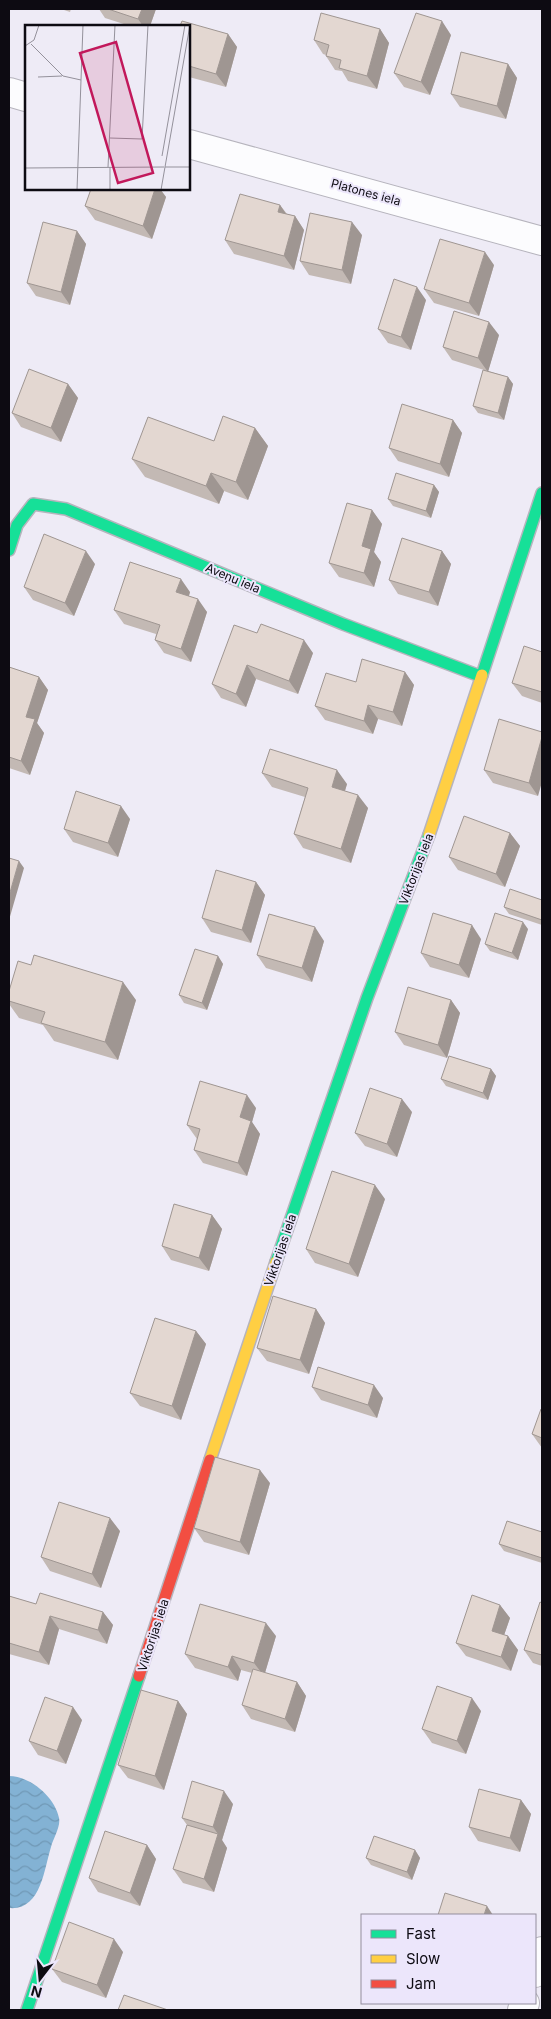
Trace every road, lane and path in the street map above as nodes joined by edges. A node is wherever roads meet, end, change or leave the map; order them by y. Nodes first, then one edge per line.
1 (9, 92) edge
2 (25, 97) edge
3 (190, 144) edge
4 (542, 241) edge
5 (542, 494) edge
6 (9, 550) edge
7 (480, 676) junction
8 (542, 1951) edge
9 (536, 1970) edge
10 (27, 2010) edge

1 - 2 street
3 - 4 street, Platones iela
5 - 7 street, Viktorijas iela
6 - 7 street, Aveņu iela
7 - 10 street, Viktorijas iela
8 - 9 street

